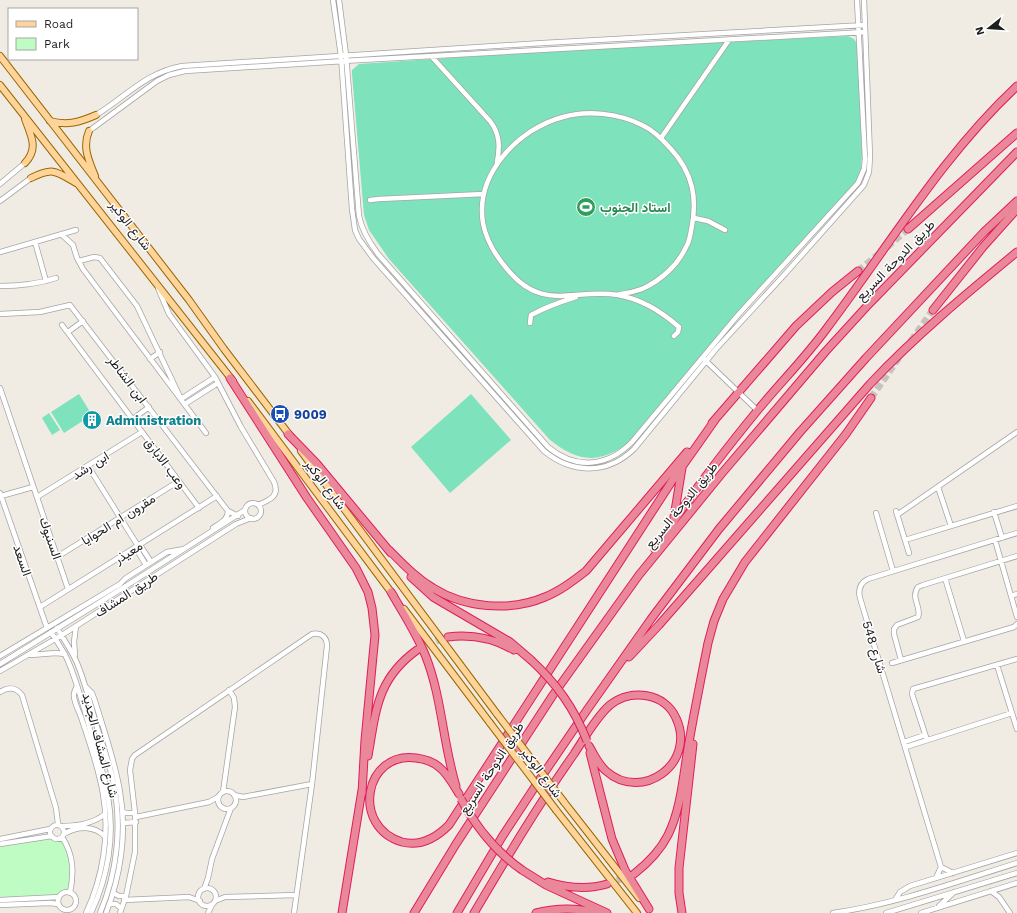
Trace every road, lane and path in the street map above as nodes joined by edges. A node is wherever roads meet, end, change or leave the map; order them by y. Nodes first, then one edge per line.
1 (333, 0) edge
2 (339, 0) edge
3 (857, 0) edge
4 (864, 0) edge
5 (865, 25) junction
6 (858, 26) junction
7 (858, 32) junction
8 (865, 32) junction
9 (729, 40) junction
10 (346, 55) junction
11 (0, 56) edge
12 (341, 56) junction
13 (432, 57) junction
14 (347, 61) junction
15 (341, 62) junction
16 (144, 81) junction
17 (0, 85) edge
18 (1017, 86) edge
19 (148, 87) junction
20 (23, 114) junction
21 (96, 115) joint
22 (50, 121) junction
23 (89, 131) joint
24 (1017, 134) edge
25 (661, 138) junction
26 (1017, 152) edge
27 (25, 164) joint
28 (497, 164) junction
29 (31, 178) joint
30 (98, 183) junction
31 (0, 184) edge
32 (79, 184) junction
33 (484, 194) junction
34 (370, 200) dead end
35 (0, 201) edge
36 (1017, 201) edge
37 (1017, 208) edge
38 (694, 218) junction
39 (908, 229) tunnel mouth
40 (76, 230) dead end
41 (725, 230) dead end
42 (61, 234) junction
43 (35, 242) junction
44 (0, 252) edge
45 (1017, 252) edge
46 (78, 262) junction
47 (858, 271) tunnel mouth
48 (56, 278) dead end
49 (46, 281) junction
50 (156, 283) junction
51 (0, 286) edge
52 (583, 295) junction
53 (617, 295) junction
54 (932, 310) tunnel mouth
55 (0, 314) edge
56 (83, 321) junction
57 (530, 322) dead end
58 (62, 324) dead end
59 (68, 332) junction
60 (674, 336) dead end
61 (160, 352) junction
62 (701, 357) junction
63 (150, 359) junction
64 (706, 361) junction
65 (216, 377) junction
66 (230, 378) junction
67 (218, 383) junction
68 (0, 388) edge
69 (739, 393) junction
70 (871, 398) tunnel mouth
71 (182, 399) junction
72 (185, 404) junction
73 (149, 407) junction
74 (757, 410) junction
75 (133, 419) junction
76 (715, 420) junction
77 (142, 432) junction
78 (1017, 432) edge
79 (206, 433) dead end
80 (288, 434) junction
81 (88, 466) junction
82 (682, 466) junction
83 (179, 481) junction
84 (34, 487) junction
85 (938, 487) junction
86 (1, 494) edge
87 (217, 496) junction
88 (37, 498) junction
89 (258, 505) junction
90 (1017, 506) edge
91 (199, 508) junction
92 (246, 510) junction
93 (228, 511) junction
94 (994, 512) junction
95 (876, 513) dead end
96 (238, 516) junction
97 (121, 518) junction
98 (251, 518) junction
99 (674, 520) junction
100 (951, 526) junction
101 (1017, 533) edge
102 (1002, 538) junction
103 (200, 540) junction
104 (905, 540) junction
105 (995, 540) junction
106 (138, 546) junction
107 (185, 549) junction
108 (389, 550) junction
109 (909, 553) dead end
110 (1017, 556) edge
111 (57, 557) junction
112 (1001, 561) junction
113 (151, 562) junction
114 (146, 565) junction
115 (893, 571) junction
116 (134, 573) junction
117 (639, 575) junction
118 (945, 578) junction
119 (126, 586) junction
120 (68, 589) junction
121 (391, 592) junction
122 (1017, 594) edge
123 (1011, 596) junction
124 (40, 608) junction
125 (1017, 617) edge
126 (1017, 624) edge
127 (76, 626) junction
128 (47, 628) junction
129 (57, 628) junction
130 (51, 632) junction
131 (62, 636) junction
132 (448, 637) tunnel mouth
133 (55, 639) junction
134 (964, 641) junction
135 (417, 650) tunnel mouth
136 (65, 654) junction
137 (0, 656) edge
138 (28, 656) junction
139 (528, 658) junction
140 (75, 659) junction
141 (1017, 659) edge
142 (901, 660) junction
143 (892, 663) dead end
144 (0, 664) edge
145 (997, 665) junction
146 (0, 671) edge
147 (612, 675) junction
148 (77, 686) junction
149 (85, 686) junction
150 (229, 690) junction
151 (0, 692) edge
152 (698, 696) junction
153 (1012, 713) junction
154 (1017, 729) edge
155 (926, 738) junction
156 (588, 744) junction
157 (905, 744) junction
158 (225, 782) junction
159 (312, 784) junction
160 (229, 791) junction
161 (223, 792) junction
162 (362, 793) junction
163 (234, 795) junction
164 (460, 796) junction
165 (218, 797) junction
166 (243, 797) junction
167 (209, 802) junction
168 (235, 802) junction
169 (222, 807) junction
170 (231, 808) junction
171 (123, 812) junction
172 (105, 814) junction
173 (136, 817) junction
174 (226, 818) junction
175 (123, 823) junction
176 (60, 825) junction
177 (50, 829) junction
178 (63, 835) junction
179 (52, 836) junction
180 (105, 837) junction
181 (0, 839) edge
182 (0, 844) edge
183 (1017, 853) edge
184 (1017, 863) edge
185 (941, 867) junction
186 (953, 873) junction
187 (1017, 873) edge
188 (634, 874) tunnel mouth
189 (208, 878) junction
190 (536, 878) junction
191 (936, 878) junction
192 (1017, 883) edge
193 (607, 884) tunnel mouth
194 (1005, 886) junction
195 (202, 891) junction
196 (214, 891) junction
197 (991, 891) junction
198 (955, 892) junction
199 (70, 893) junction
200 (113, 893) junction
201 (296, 895) junction
202 (59, 897) junction
203 (189, 897) junction
204 (225, 897) junction
205 (125, 898) junction
206 (0, 900) edge
207 (895, 900) junction
208 (1002, 900) junction
209 (214, 902) junction
210 (201, 903) junction
211 (58, 904) junction
212 (110, 904) junction
213 (0, 905) edge
214 (938, 908) junction
215 (121, 911) edge
216 (650, 911) edge
217 (67, 912) edge
218 (86, 913) edge
219 (91, 913) edge
220 (100, 913) edge
221 (106, 913) edge
222 (207, 913) edge
223 (294, 913) edge
224 (342, 913) edge
225 (414, 913) edge
226 (457, 913) edge
227 (474, 913) edge
228 (536, 913) edge
229 (596, 913) edge
230 (607, 913) edge
231 (637, 913) edge
232 (682, 913) edge
233 (833, 913) edge
234 (886, 913) edge
235 (921, 913) edge
236 (1010, 913) edge

1 - 12 street
2 - 10 street
3 - 6 street
4 - 5 street
5 - 6 street
5 - 8 street
6 - 7 street
6 - 10 street
7 - 8 street
7 - 9 street
7 - 62 street
8 - 64 street
9 - 13 street
9 - 25 street
10 - 12 street
10 - 14 street
11 - 22 main road, شارع الوكير
12 - 15 street
12 - 16 street
13 - 14 street
13 - 28 street
14 - 15 street
14 - 62 street
15 - 19 street
15 - 64 street
16 - 19 street
16 - 21 street
17 - 20 main road, شارع الوكير
18 - 74 highway
19 - 23 street
20 - 27 main road
20 - 32 main road, شارع الوكير
21 - 22 main road
22 - 30 main road, شارع الوكير
23 - 30 main road
24 - 39 highway
25 - 28 street
25 - 38 street
26 - 117 highway, طريق الدوحة السريع
27 - 31 street
28 - 33 street
29 - 32 main road
29 - 35 street
30 - 80 main road, شارع الوكير
32 - 50 main road, شارع الوكير
33 - 34 street
33 - 52 street
36 - 147 highway
37 - 54 highway
38 - 41 street
38 - 53 street
40 - 42 street
42 - 43 street
42 - 46 street
43 - 44 street
43 - 49 street
45 - 147 highway
46 - 61 street
46 - 63 street
47 - 69 highway
48 - 49 street
49 - 51 street
50 - 65 street
50 - 66 main road, شارع الوكير
52 - 53 street
52 - 57 street
53 - 60 street
55 - 56 street, ابن الشاطر
56 - 59 street
56 - 73 street, ابن الشاطر
58 - 59 street, وعب الابارق
59 - 75 street, وعب الابارق
61 - 63 street
61 - 71 street
62 - 64 street
63 - 71 street
64 - 69 street
65 - 67 street
65 - 71 street
66 - 121 main road, شارع الوكير
66 - 162 highway
67 - 72 street
67 - 89 street
68 - 84 street, السنبوك
69 - 74 street
69 - 76 highway
70 - 152 highway
71 - 72 street
72 - 79 street
73 - 75 street
73 - 87 street, ابن الشاطر
74 - 99 highway
75 - 77 street, وعب الابارق
76 - 82 highway
76 - 108 highway
77 - 81 street, ابن رشد
77 - 83 street, وعب الابارق
78 - 85 street
80 - 108 highway
80 - 216 main road, شارع الوكير, bridge
81 - 88 street, ابن رشد
81 - 97 street
82 - 99 highway
82 - 164 highway
83 - 91 street, وعب الابارق
83 - 97 street, مقرون ام الحوايا
84 - 86 street
84 - 88 street, السنبوك
85 - 100 street
85 - 104 street
86 - 124 street, السعد
87 - 91 street, معيذر
87 - 93 street, ابن الشاطر
88 - 111 street, السنبوك
89 - 92 street
89 - 98 street
90 - 94 street
91 - 106 street, معيذر
92 - 96 street, طريق المشاف
92 - 98 street
93 - 96 street, ابن الشاطر
93 - 103 street
94 - 100 street
94 - 102 street
95 - 115 street
96 - 103 street, طريق المشاف
97 - 106 street
97 - 111 street, مقرون ام الحوايا
98 - 127 street, طريق المشاف
99 - 117 highway
100 - 104 street
101 - 102 street, شارع 548
102 - 105 street, شارع 548
103 - 107 street, طريق المشاف
104 - 109 street
105 - 112 street
105 - 115 street, شارع 548
106 - 113 street
106 - 114 street
106 - 120 street, معيذر
107 - 113 street, طريق المشاف
107 - 119 street, طريق المشاف
108 - 139 highway
110 - 112 street
111 - 120 street, السنبوك
112 - 118 street
112 - 123 street
113 - 114 street, طريق المشاف
114 - 116 street, طريق المشاف
115 - 157 street, شارع 548
116 - 119 street
116 - 128 street, طريق المشاف
117 - 225 highway, طريق الدوحة السريع
118 - 134 street
118 - 142 street
119 - 129 street, طريق المشاف
120 - 124 street, معيذر
121 - 164 highway
121 - 231 main road, شارع الوكير, bridge
122 - 123 street
123 - 125 street
124 - 128 street, السعد
126 - 134 street
127 - 131 street, طريق المشاف
127 - 140 street
128 - 137 street, طريق المشاف
129 - 130 street, طريق المشاف
129 - 131 street, شارع المشاف الجديد
130 - 133 street, شارع المشاف الجديد
130 - 144 street, طريق المشاف
131 - 133 street, طريق المشاف
131 - 140 street, شارع المشاف الجديد
132 - 139 highway
133 - 136 street, شارع المشاف الجديد
133 - 138 street, طريق المشاف
134 - 142 street
135 - 162 highway
136 - 138 street
136 - 148 street, شارع المشاف الجديد
138 - 146 street, طريق المشاف
139 - 156 highway, bridge
140 - 149 street, شارع المشاف الجديد
141 - 145 street
142 - 143 street
145 - 153 street
145 - 155 street
147 - 226 highway
148 - 172 street
148 - 219 street, شارع المشاف الجديد
149 - 171 street
149 - 220 street, شارع المشاف الجديد
150 - 158 street
150 - 159 street
150 - 173 street
151 - 176 street
152 - 188 highway
152 - 232 highway
153 - 154 street
153 - 155 street
155 - 157 street
156 - 216 highway
156 - 227 highway
157 - 185 street, شارع 548
158 - 160 street
158 - 161 street
159 - 166 street
159 - 201 street
160 - 161 street
160 - 163 street
161 - 165 street
162 - 224 highway
163 - 166 street
163 - 168 street
164 - 190 highway, bridge
165 - 167 street
165 - 169 street
166 - 168 street
167 - 169 street
167 - 173 street
168 - 170 street
169 - 170 street
169 - 174 street
170 - 174 street
171 - 173 street
171 - 175 street
172 - 176 street
172 - 180 street
173 - 175 street
173 - 205 street
174 - 189 street
175 - 200 street
176 - 177 street
176 - 178 street
177 - 179 street
177 - 181 street
178 - 179 street
178 - 180 street
178 - 199 street
179 - 182 street
180 - 218 street
183 - 186 street
184 - 207 street
185 - 186 street
185 - 191 street
186 - 191 street
187 - 198 street
189 - 195 street
189 - 196 street
190 - 193 highway
190 - 230 highway
191 - 207 street
192 - 194 street
194 - 197 street
194 - 208 street
195 - 196 street
195 - 203 street
195 - 210 street
196 - 204 street
196 - 209 street
197 - 208 street
197 - 214 street
198 - 214 street
198 - 234 street
199 - 202 street
199 - 217 street
200 - 205 street
200 - 212 street
201 - 204 street
201 - 223 street
202 - 206 street
202 - 211 street
203 - 205 street
203 - 210 street
204 - 209 street
205 - 215 street
207 - 233 street
208 - 236 street
209 - 210 street
209 - 222 street
210 - 222 street
211 - 213 street
211 - 217 street
212 - 215 street
212 - 221 street
214 - 235 street
228 - 229 highway

